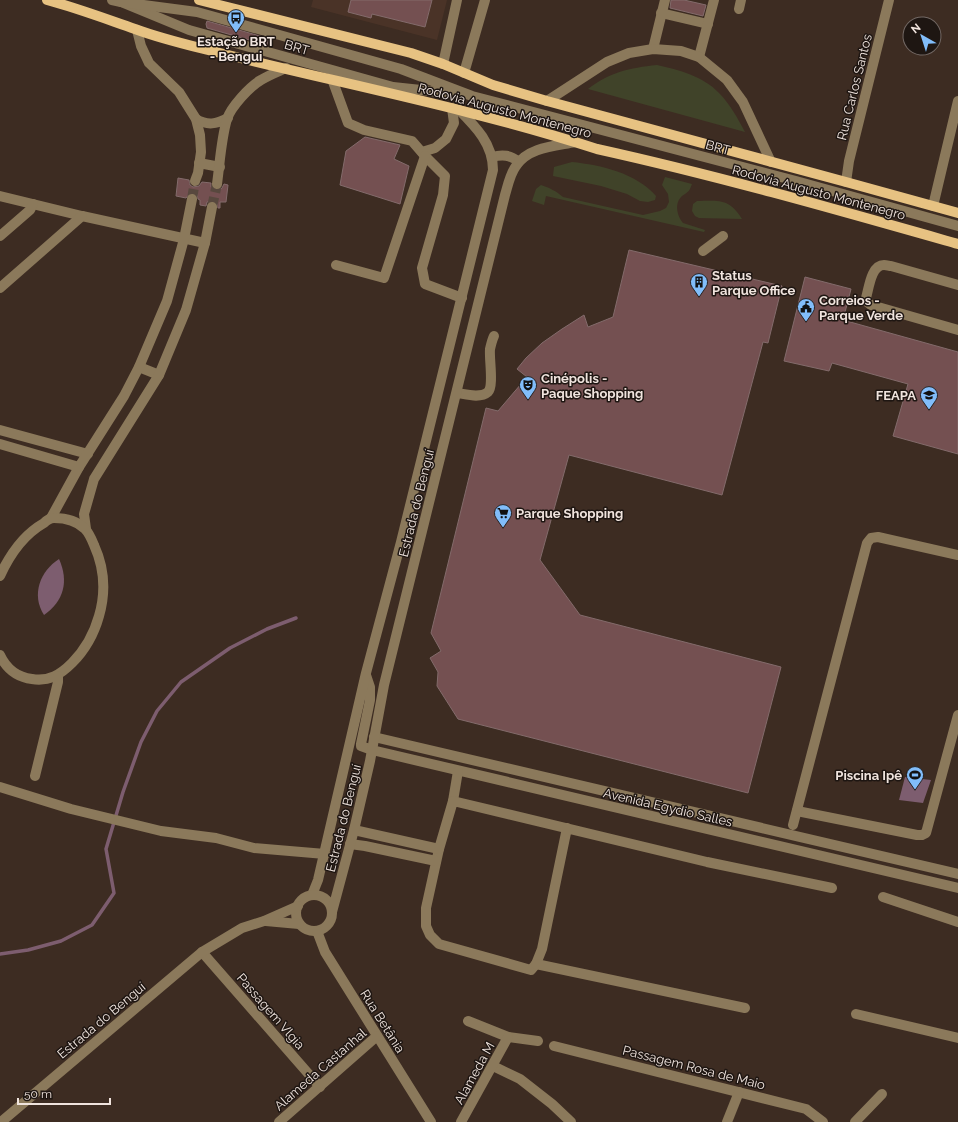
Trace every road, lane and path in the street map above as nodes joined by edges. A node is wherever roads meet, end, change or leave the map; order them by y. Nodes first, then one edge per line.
1 (47, 0) edge
2 (198, 0) edge
3 (457, 0) edge
4 (486, 0) edge
5 (665, 0) edge
6 (714, 0) edge
7 (890, 0) edge
8 (117, 1) edge
9 (661, 13) junction
10 (708, 24) junction
11 (138, 30) junction
12 (653, 49) junction
13 (699, 57) junction
14 (443, 64) junction
15 (286, 68) junction
16 (464, 73) junction
17 (332, 79) junction
18 (472, 96) junction
19 (548, 101) junction
20 (958, 101) edge
21 (455, 109) junction
22 (228, 118) junction
23 (196, 119) junction
24 (576, 142) junction
25 (424, 154) junction
26 (492, 157) junction
27 (519, 162) junction
28 (771, 162) junction
29 (199, 163) junction
30 (220, 167) junction
31 (195, 181) tunnel mouth
32 (846, 182) junction
33 (217, 184) tunnel mouth
34 (0, 196) edge
35 (192, 199) tunnel mouth
36 (33, 204) junction
37 (933, 206) junction
38 (212, 207) tunnel mouth
39 (958, 213) edge
40 (82, 216) junction
41 (958, 226) edge
42 (0, 236) edge
43 (723, 236) dead end
44 (184, 239) junction
45 (204, 244) junction
46 (958, 244) edge
47 (703, 251) dead end
48 (336, 265) dead end
49 (958, 285) edge
50 (0, 288) edge
51 (462, 298) junction
52 (958, 330) edge
53 (494, 336) dead end
54 (139, 367) junction
55 (159, 375) junction
56 (456, 393) junction
57 (124, 396) junction
58 (142, 403) junction
59 (0, 430) edge
60 (27, 438) junction
61 (0, 444) edge
62 (24, 451) junction
63 (88, 454) junction
64 (79, 467) junction
65 (51, 518) junction
66 (86, 529) junction
67 (401, 542) junction
68 (418, 545) junction
69 (958, 555) edge
70 (0, 576) edge
71 (1, 660) edge
72 (366, 673) junction
73 (58, 676) junction
74 (958, 715) edge
75 (374, 737) junction
76 (372, 750) junction
77 (458, 771) junction
78 (35, 776) dead end
79 (0, 787) edge
80 (453, 801) junction
81 (797, 811) junction
82 (793, 825) dead end
83 (567, 828) junction
84 (354, 830) junction
85 (350, 844) junction
86 (439, 849) junction
87 (325, 854) junction
88 (436, 861) junction
89 (958, 874) edge
90 (832, 888) dead end
91 (958, 888) edge
92 (312, 895) junction
93 (883, 897) dead end
94 (298, 906) junction
95 (332, 912) junction
96 (958, 920) edge
97 (264, 921) junction
98 (299, 924) junction
99 (317, 931) junction
100 (202, 952) junction
101 (536, 964) junction
102 (745, 1008) dead end
103 (856, 1014) dead end
104 (468, 1021) dead end
105 (377, 1036) junction
106 (508, 1038) junction
107 (958, 1038) edge
108 (538, 1041) dead end
109 (554, 1046) dead end
110 (493, 1066) junction
111 (320, 1087) junction
112 (739, 1092) junction
113 (882, 1094) dead end
114 (1, 1122) edge
115 (279, 1122) edge
116 (431, 1122) edge
117 (461, 1122) edge
118 (570, 1122) edge
119 (727, 1122) edge
120 (823, 1122) edge
121 (855, 1122) edge

1 - 11 main road, Rodovia Augusto Montenegro
2 - 14 main road, Rodovia Augusto Montenegro
3 - 14 street
4 - 16 street
5 - 9 street
6 - 10 street
7 - 32 street, Rua Carlos Santos
8 - 18 street, BRT
8 - 18 street, BRT
9 - 10 street
9 - 12 street
10 - 13 street
11 - 15 main road, Rodovia Augusto Montenegro
11 - 23 street
12 - 13 street
12 - 19 street
13 - 28 street
14 - 16 main road, Rodovia Augusto Montenegro
15 - 17 main road, Rodovia Augusto Montenegro
15 - 22 street
16 - 19 main road, Rodovia Augusto Montenegro
17 - 21 main road, Rodovia Augusto Montenegro
17 - 25 street
18 - 41 street, BRT
19 - 28 main road, Rodovia Augusto Montenegro
20 - 37 street
21 - 24 main road, Rodovia Augusto Montenegro
21 - 25 street
21 - 26 street, Estrada do Benguí
22 - 23 street
22 - 30 street
23 - 29 street
24 - 27 street, Estrada do Benguí
24 - 46 main road, Rodovia Augusto Montenegro
25 - 48 street
25 - 51 street
26 - 27 street
26 - 51 street, Estrada do Benguí
27 - 56 street, Estrada do Benguí
28 - 32 main road, Rodovia Augusto Montenegro
29 - 30 street
29 - 31 street
30 - 33 street
32 - 37 main road, Rodovia Augusto Montenegro
34 - 36 street
35 - 44 street
36 - 40 street
36 - 42 street
37 - 39 main road, Rodovia Augusto Montenegro
38 - 45 street
40 - 44 street
40 - 50 street
43 - 47 street
44 - 45 street
44 - 54 street
45 - 55 street
49 - 52 street
51 - 67 street, Estrada do Benguí
53 - 56 street
54 - 55 street
54 - 57 street
55 - 58 street
56 - 68 street, Estrada do Benguí
57 - 58 street
57 - 63 street
58 - 66 street
59 - 60 street
60 - 62 street
60 - 63 street
61 - 62 street
62 - 64 street
63 - 64 street
64 - 65 street
65 - 66 street
65 - 70 street
66 - 73 street
67 - 68 street
67 - 72 street, Estrada do Benguí
68 - 75 street, Estrada do Benguí
69 - 81 street
71 - 73 street
72 - 76 street
72 - 87 street, Estrada do Benguí
73 - 78 street
74 - 81 street
75 - 76 street, Estrada do Benguí
75 - 89 street, Avenida Egydio Salles
76 - 77 street, Avenida Egydio Salles
76 - 84 street, Estrada do Benguí
77 - 80 street
77 - 91 street, Avenida Egydio Salles
79 - 87 street
80 - 83 street
80 - 86 street
81 - 82 street
83 - 90 street
83 - 101 street
84 - 85 street, Estrada do Benguí
84 - 86 street
85 - 88 street
85 - 95 street, Estrada do Benguí
86 - 88 street
87 - 92 street, Estrada do Benguí
88 - 101 street
92 - 94 street
92 - 95 street
93 - 96 street
94 - 97 street, Estrada do Benguí
94 - 98 street
95 - 99 street
97 - 98 street, Estrada do Benguí
97 - 100 street, Estrada do Benguí
98 - 99 street
99 - 105 street, Rua Betânia
100 - 111 street, Passagem Vlgia
100 - 114 street, Estrada do Benguí
101 - 102 street
103 - 107 street
104 - 106 street
105 - 111 street, Alameda Castanhal
105 - 116 street, Rua Betânia
106 - 108 street
106 - 110 street, Alameda M
109 - 112 street, Passagem Rosa de Maio
110 - 117 street, Alameda M
110 - 118 street
111 - 115 street, Alameda Castanhal
112 - 119 street
112 - 120 street, Passagem Rosa de Maio
113 - 121 street

